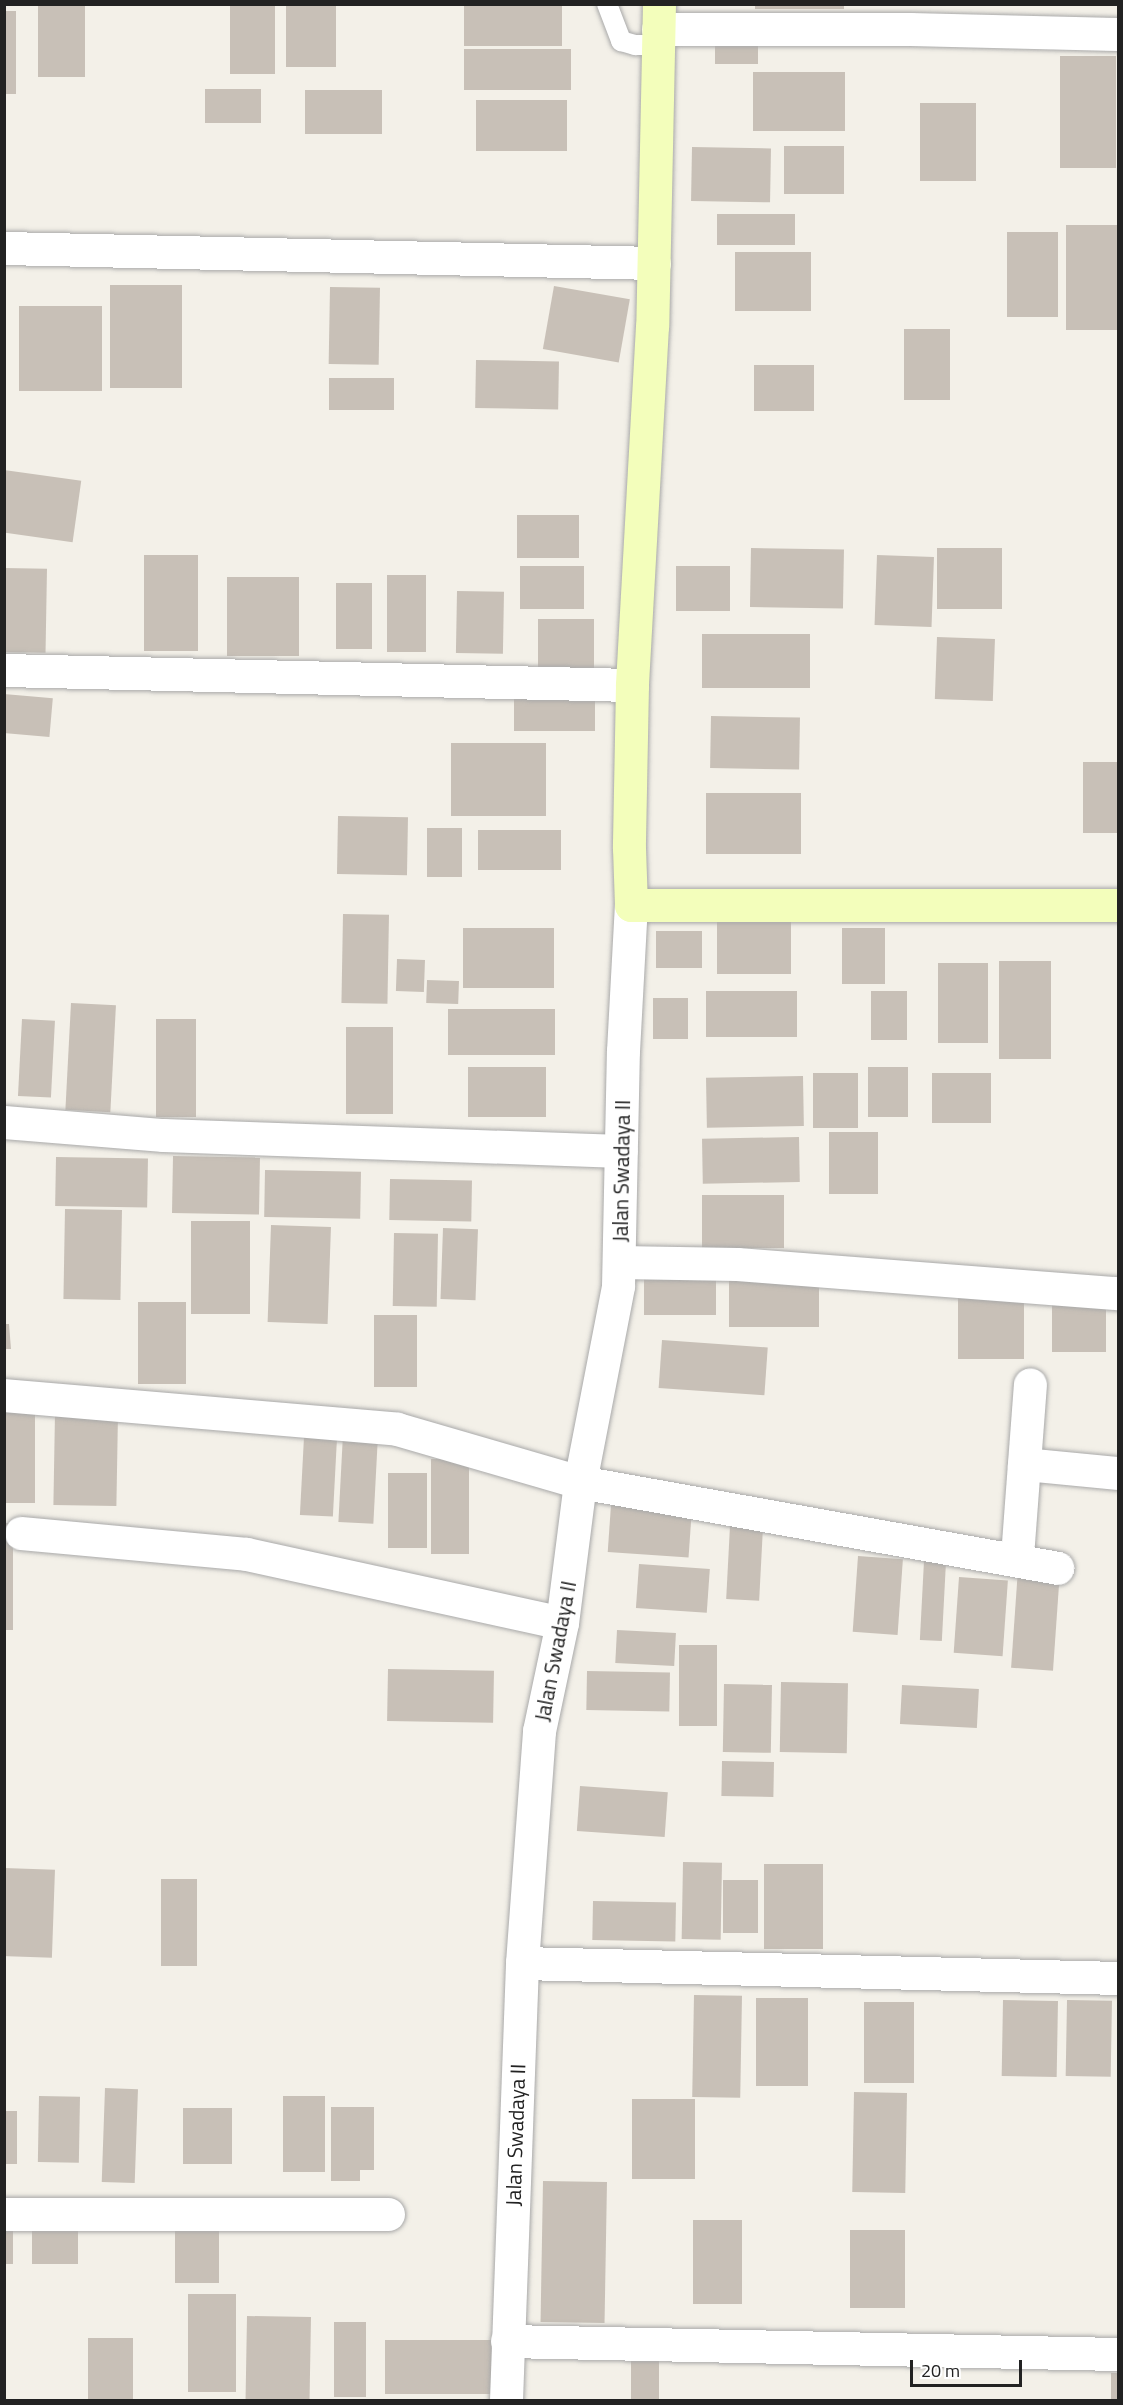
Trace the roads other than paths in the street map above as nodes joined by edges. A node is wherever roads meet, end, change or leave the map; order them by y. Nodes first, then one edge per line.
1 (607, 4) edge
2 (658, 26) edge
3 (1119, 34) edge
4 (4, 248) edge
5 (654, 263) junction
6 (4, 670) edge
7 (632, 685) junction
8 (631, 905) junction
9 (1119, 905) edge
10 (4, 1122) edge
11 (621, 1151) junction
12 (619, 1262) junction
13 (1119, 1293) edge
14 (1030, 1384) dead end
15 (4, 1395) edge
16 (1024, 1464) junction
17 (1119, 1473) edge
18 (580, 1482) junction
19 (21, 1533) dead end
20 (1018, 1543) dead end
21 (1057, 1568) dead end
22 (563, 1616) junction
23 (522, 1963) junction
24 (1119, 1978) edge
25 (4, 2214) edge
26 (388, 2214) dead end
27 (507, 2342) junction
28 (1119, 2354) edge
29 (506, 2400) edge

1 - 2 lane
2 - 3 street
2 - 5 street
4 - 5 street
5 - 7 street
6 - 7 street
7 - 8 street
8 - 9 street
8 - 11 street, Jalan Swadaya II
10 - 11 street
11 - 12 street, Jalan Swadaya II
12 - 13 street
12 - 18 street, Jalan Swadaya II
14 - 16 street
15 - 18 street
16 - 17 street
16 - 20 street
18 - 21 street
18 - 22 street, Jalan Swadaya II
19 - 22 street
22 - 23 street, Jalan Swadaya II
23 - 24 street
23 - 27 street, Jalan Swadaya II
25 - 26 street
27 - 28 street
27 - 29 street, Jalan Swadaya II

